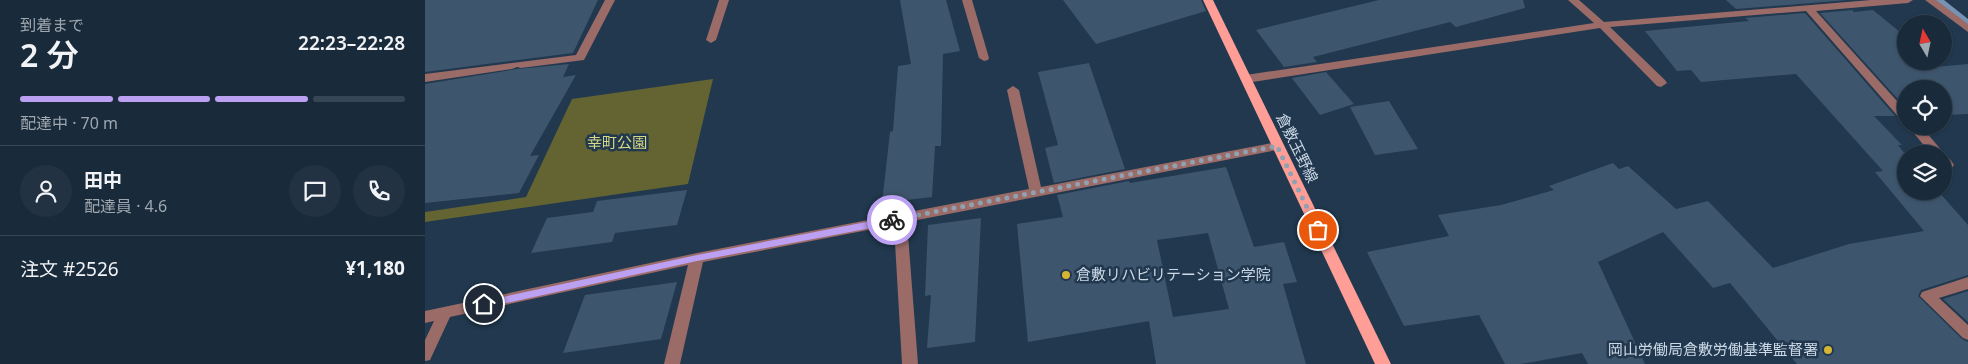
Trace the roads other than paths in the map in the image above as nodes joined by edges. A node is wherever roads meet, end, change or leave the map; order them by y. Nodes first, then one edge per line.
1 (610, 0) edge
2 (723, 0) edge
3 (967, 0) edge
4 (1208, 0) edge
5 (1573, 0) edge
6 (1908, 0) edge
7 (1931, 0) edge
8 (1809, 9) junction
9 (1602, 24) junction
10 (1968, 29) edge
11 (711, 40) dead end
12 (984, 58) dead end
13 (425, 78) edge
14 (1246, 79) junction
15 (1661, 83) dead end
16 (1013, 90) dead end
17 (1897, 108) edge
18 (1922, 135) edge
19 (1930, 145) edge
20 (1277, 146) junction
21 (1035, 193) junction
22 (900, 219) junction
23 (697, 258) junction
24 (1968, 283) edge
25 (445, 313) junction
26 (425, 317) edge
27 (1968, 334) edge
28 (425, 355) edge
29 (672, 364) edge
30 (910, 364) edge
31 (1383, 364) edge

1 - 13 street
2 - 11 street
3 - 12 street
4 - 14 main road, 倉敷玉野線
5 - 9 street
6 - 8 street
7 - 10 street
8 - 9 street
8 - 17 street
9 - 14 street
9 - 15 street
14 - 20 main road, 倉敷玉野線
16 - 21 street
18 - 19 street
20 - 21 street
20 - 31 main road, 倉敷玉野線
21 - 22 street
22 - 23 street
22 - 30 street
23 - 25 street
23 - 29 street
24 - 27 street
25 - 26 street
25 - 28 street

